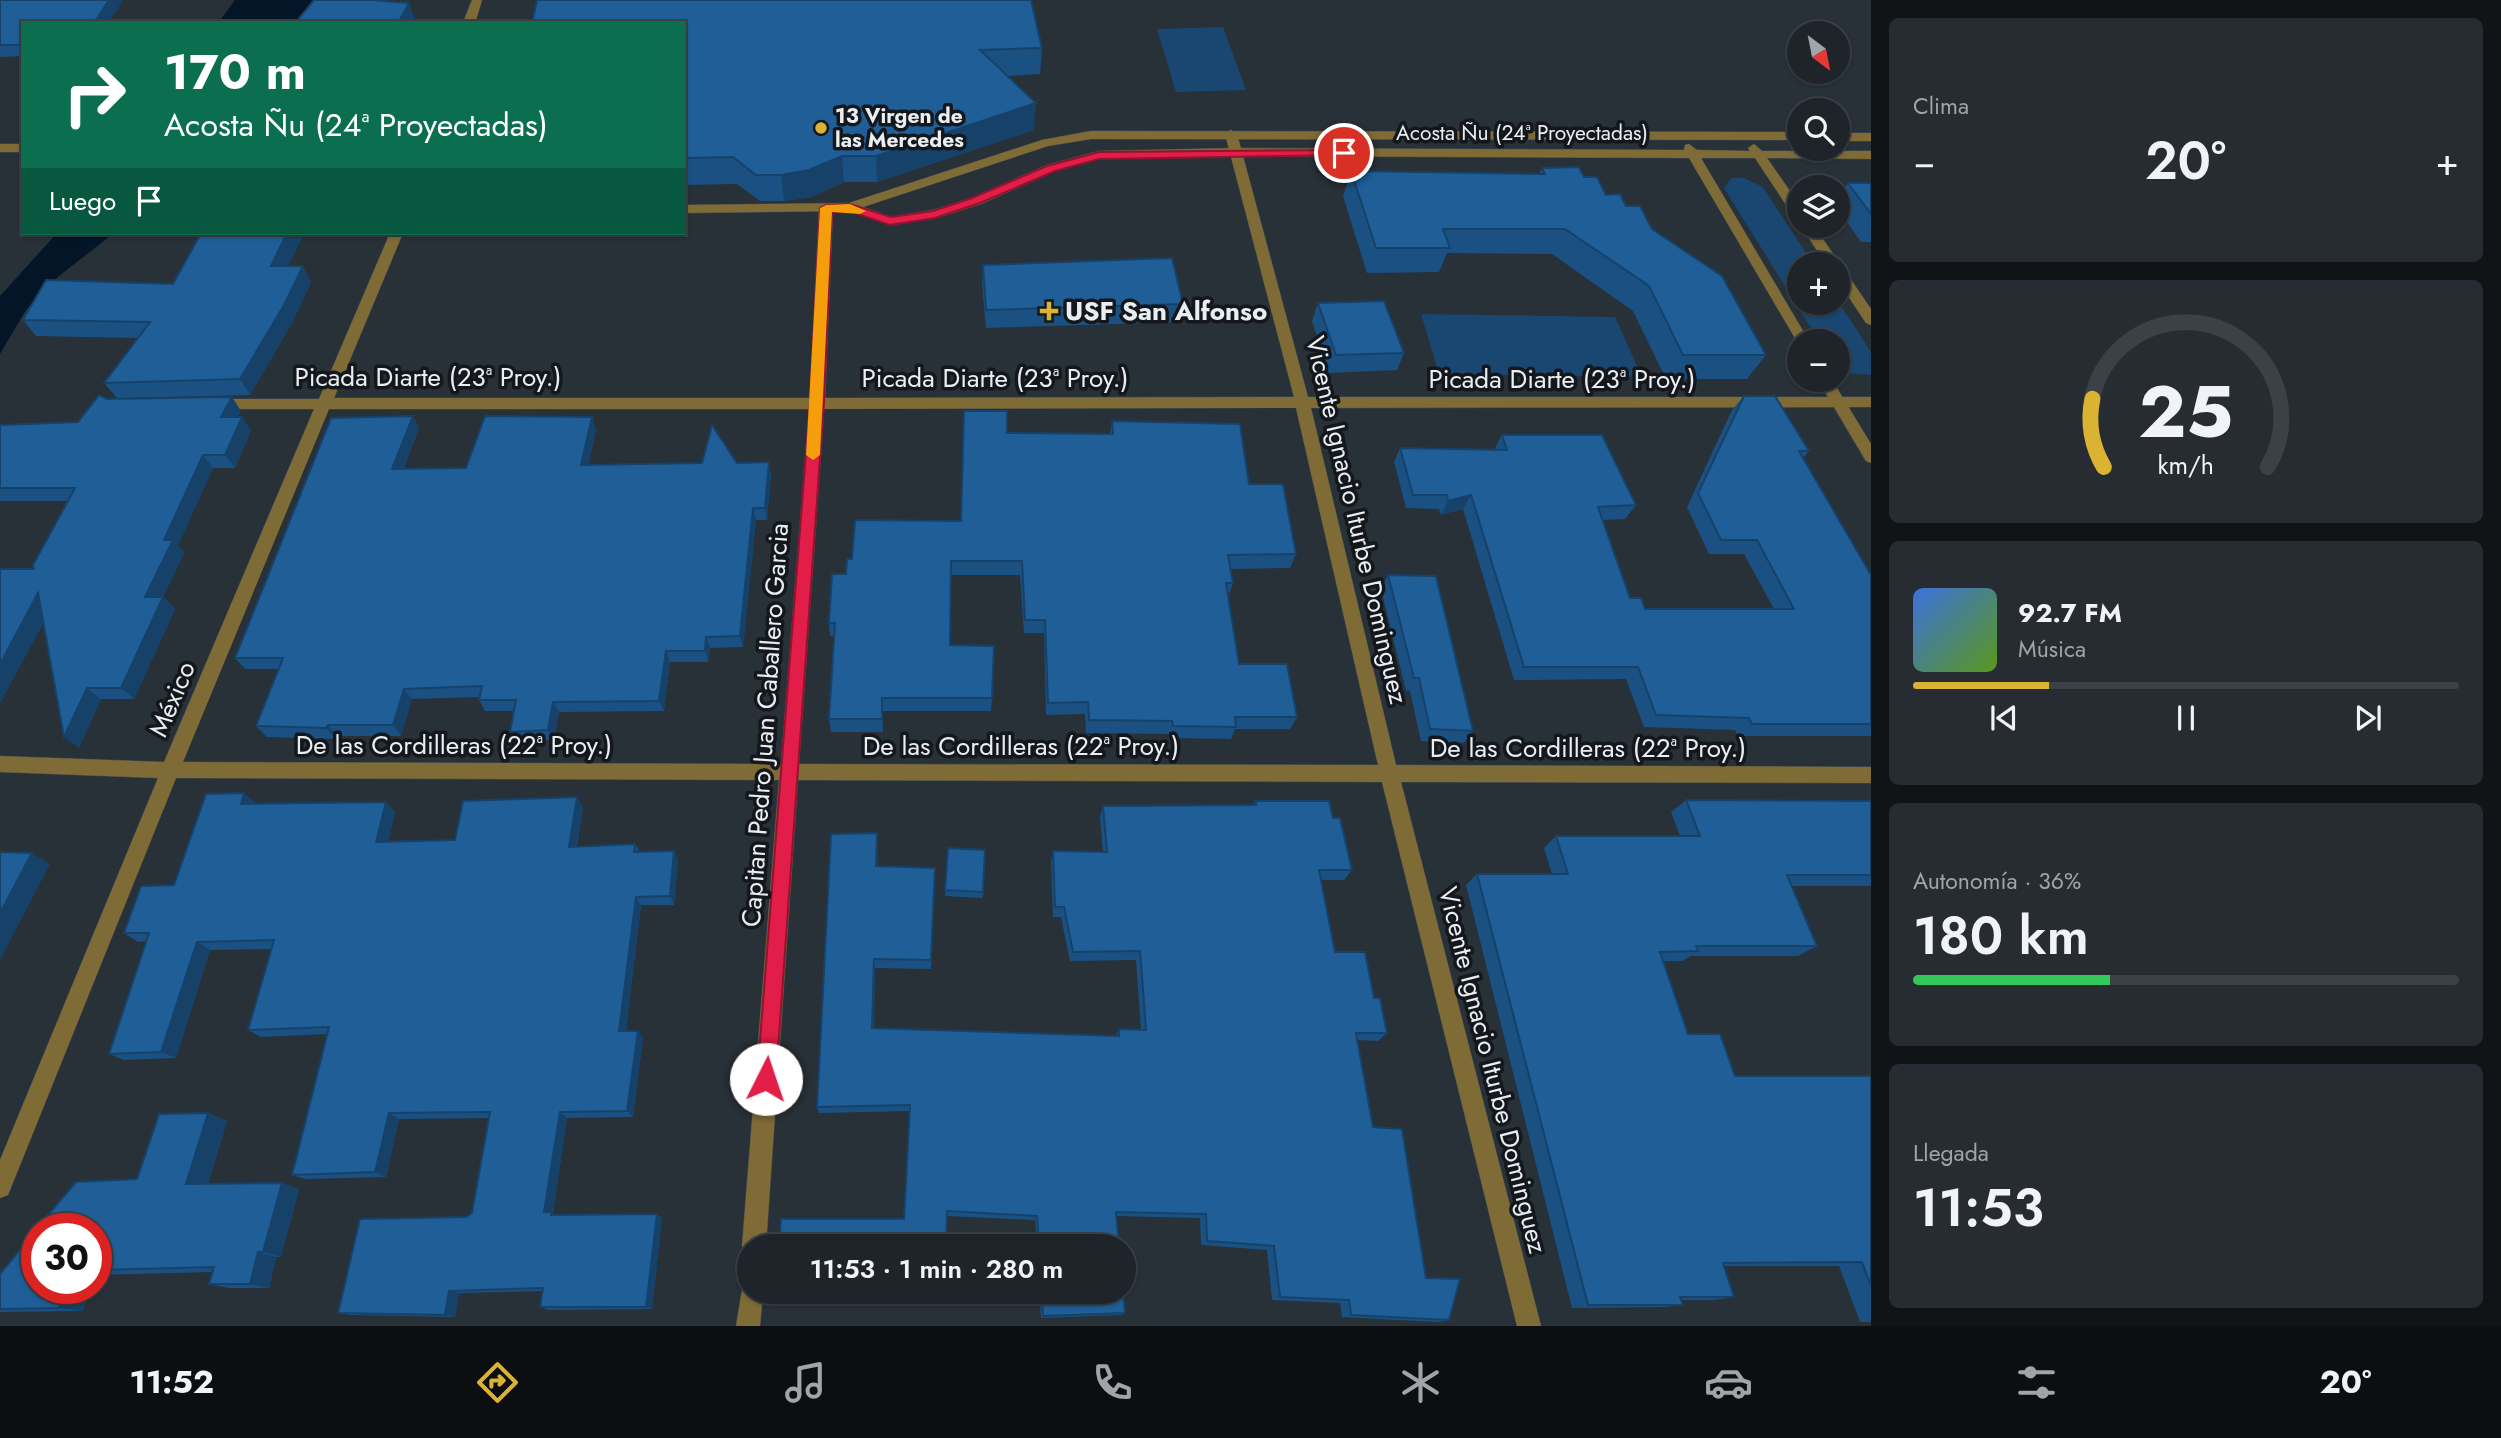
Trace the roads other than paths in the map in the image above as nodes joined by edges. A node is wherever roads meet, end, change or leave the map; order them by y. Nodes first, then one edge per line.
1 (477, 0) edge
2 (470, 21) edge
3 (1231, 134) junction
4 (1683, 135) junction
5 (1746, 136) junction
6 (1787, 136) edge
7 (1850, 137) edge
8 (1871, 137) edge
9 (0, 148) edge
10 (21, 148) edge
11 (1237, 152) junction
12 (1692, 155) junction
13 (1759, 155) junction
14 (1871, 155) edge
15 (1787, 196) edge
16 (826, 208) junction
17 (850, 208) junction
18 (686, 209) edge
19 (395, 235) edge
20 (1850, 289) edge
21 (1871, 320) edge
22 (1795, 329) edge
23 (1832, 392) edge
24 (327, 401) junction
25 (817, 402) junction
26 (1838, 402) junction
27 (1871, 402) edge
28 (202, 404) edge
29 (1303, 405) junction
30 (1871, 457) edge
31 (0, 764) edge
32 (170, 770) junction
33 (789, 772) junction
34 (1389, 773) junction
35 (1871, 775) edge
36 (0, 1187) edge
37 (755, 1234) edge
38 (750, 1304) edge
39 (748, 1326) edge
40 (1529, 1326) edge

1 - 2 street
3 - 4 street, Acosta Ñu (24ª Proyectadas)
3 - 11 street, Vicente Ignacio Iturbe Dominguez
3 - 17 street, Acosta Ñu (24ª Proyectadas)
4 - 5 street, Acosta Ñu (24ª Proyectadas)
4 - 12 street
5 - 6 street, Acosta Ñu (24ª Proyectadas)
5 - 13 street
7 - 8 street
9 - 10 street
11 - 12 street, Acosta Ñu (24ª Proyectadas)
11 - 17 street, Acosta Ñu (24ª Proyectadas)
11 - 29 street, Vicente Ignacio Iturbe Dominguez
12 - 13 street, Acosta Ñu (24ª Proyectadas)
12 - 22 street
13 - 14 street, Acosta Ñu (24ª Proyectadas)
13 - 15 street
16 - 17 street, Acosta Ñu (24ª Proyectadas)
16 - 18 street, Acosta Ñu (24ª Proyectadas)
16 - 25 street, Capitan Pedro Juan Caballero Garcia
19 - 24 street, México
20 - 21 street
23 - 26 street
24 - 25 street, Picada Diarte (23ª Proy.)
24 - 28 street, Picada Diarte (23ª Proy.)
24 - 32 street, México
25 - 29 street, Picada Diarte (23ª Proy.)
25 - 33 street, Capitan Pedro Juan Caballero Garcia
26 - 27 street, Picada Diarte (23ª Proy.)
26 - 29 street, Picada Diarte (23ª Proy.)
26 - 30 street
29 - 34 street, Vicente Ignacio Iturbe Dominguez
31 - 32 street, De las Cordilleras (22ª Proy.)
32 - 33 street, De las Cordilleras (22ª Proy.)
32 - 36 street, México
33 - 34 street, De las Cordilleras (22ª Proy.)
33 - 37 street, Capitan Pedro Juan Caballero Garcia
34 - 35 street, De las Cordilleras (22ª Proy.)
34 - 40 street, Vicente Ignacio Iturbe Dominguez
38 - 39 street

